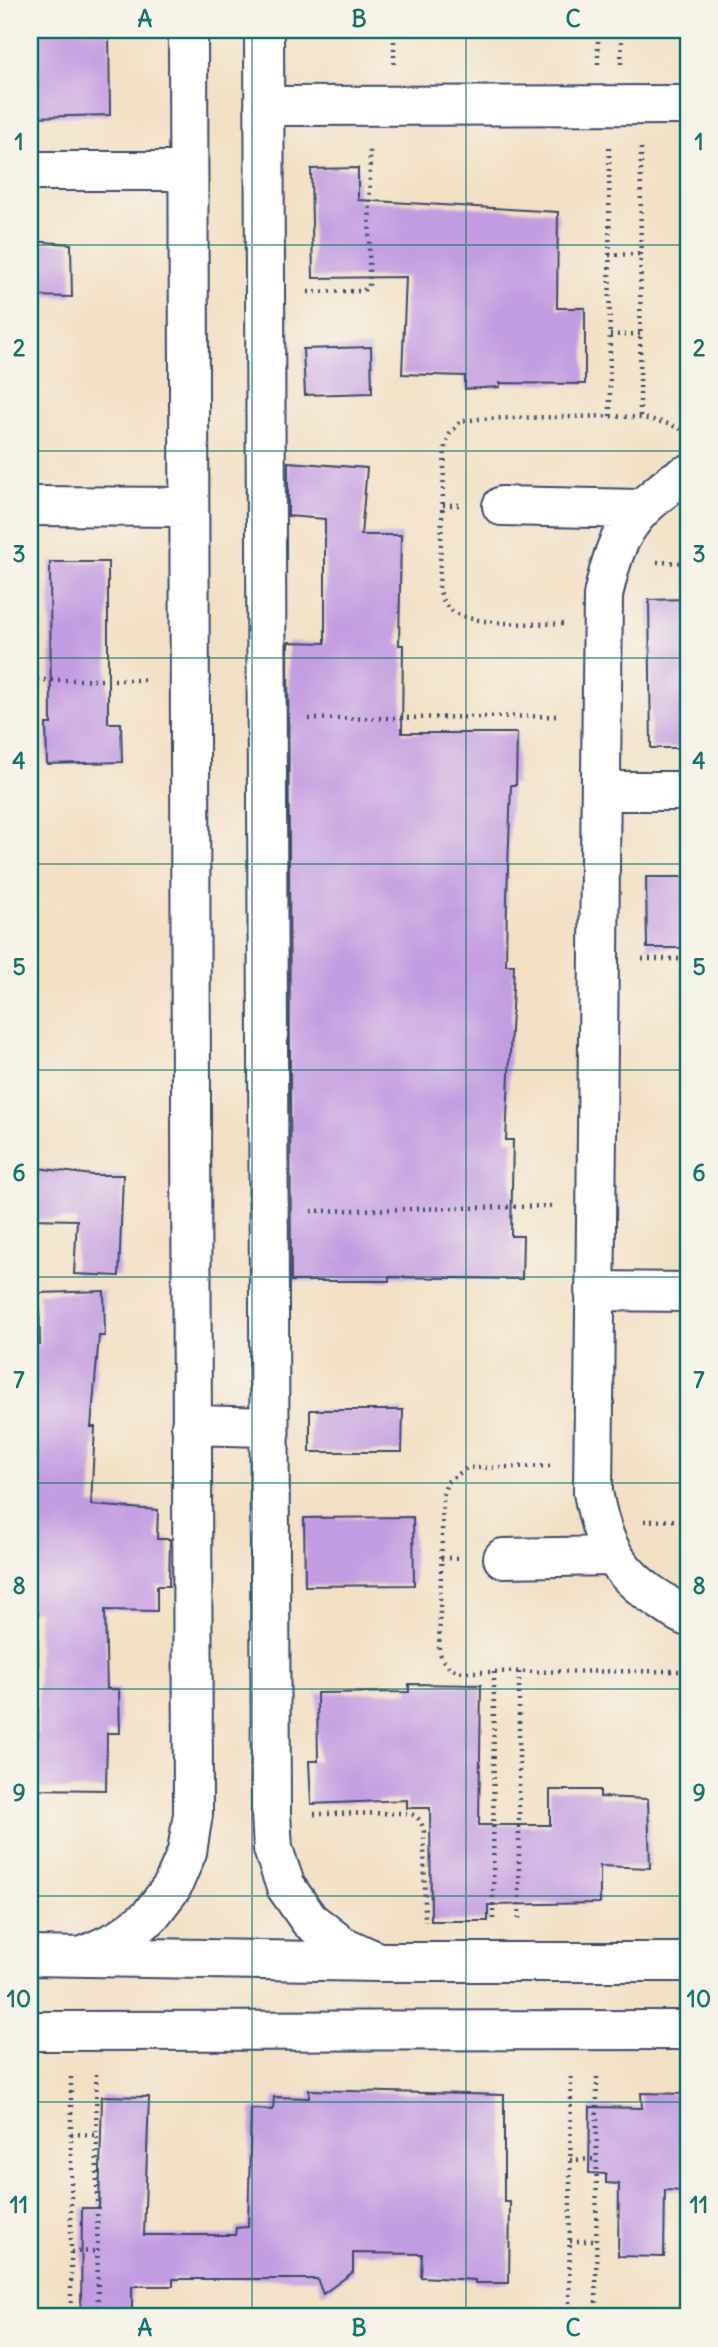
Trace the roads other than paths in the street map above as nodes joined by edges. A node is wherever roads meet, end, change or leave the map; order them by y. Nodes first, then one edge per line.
1 (188, 30) edge
2 (264, 30) edge
3 (688, 105) edge
4 (264, 106) junction
5 (188, 171) junction
6 (30, 172) edge
7 (688, 474) edge
8 (30, 506) edge
9 (189, 506) junction
10 (502, 506) dead end
11 (640, 509) junction
12 (601, 791) junction
13 (688, 791) edge
14 (594, 1291) junction
15 (688, 1292) edge
16 (191, 1425) junction
17 (269, 1427) junction
18 (612, 1556) junction
19 (503, 1558) dead end
20 (688, 1617) edge
21 (30, 1956) edge
22 (84, 1956) junction
23 (377, 1962) junction
24 (688, 1962) edge
25 (688, 2030) edge
26 (30, 2031) edge

1 - 5 street
2 - 4 street
3 - 4 street
4 - 17 street
5 - 6 street
5 - 9 street
7 - 11 street
8 - 9 street
9 - 16 street
10 - 11 street
11 - 12 street
12 - 13 street
12 - 14 street
14 - 15 street
14 - 18 street
16 - 17 street
16 - 22 street
17 - 23 street
18 - 19 street
18 - 20 street
21 - 22 street
22 - 23 street
23 - 24 street
25 - 26 street

